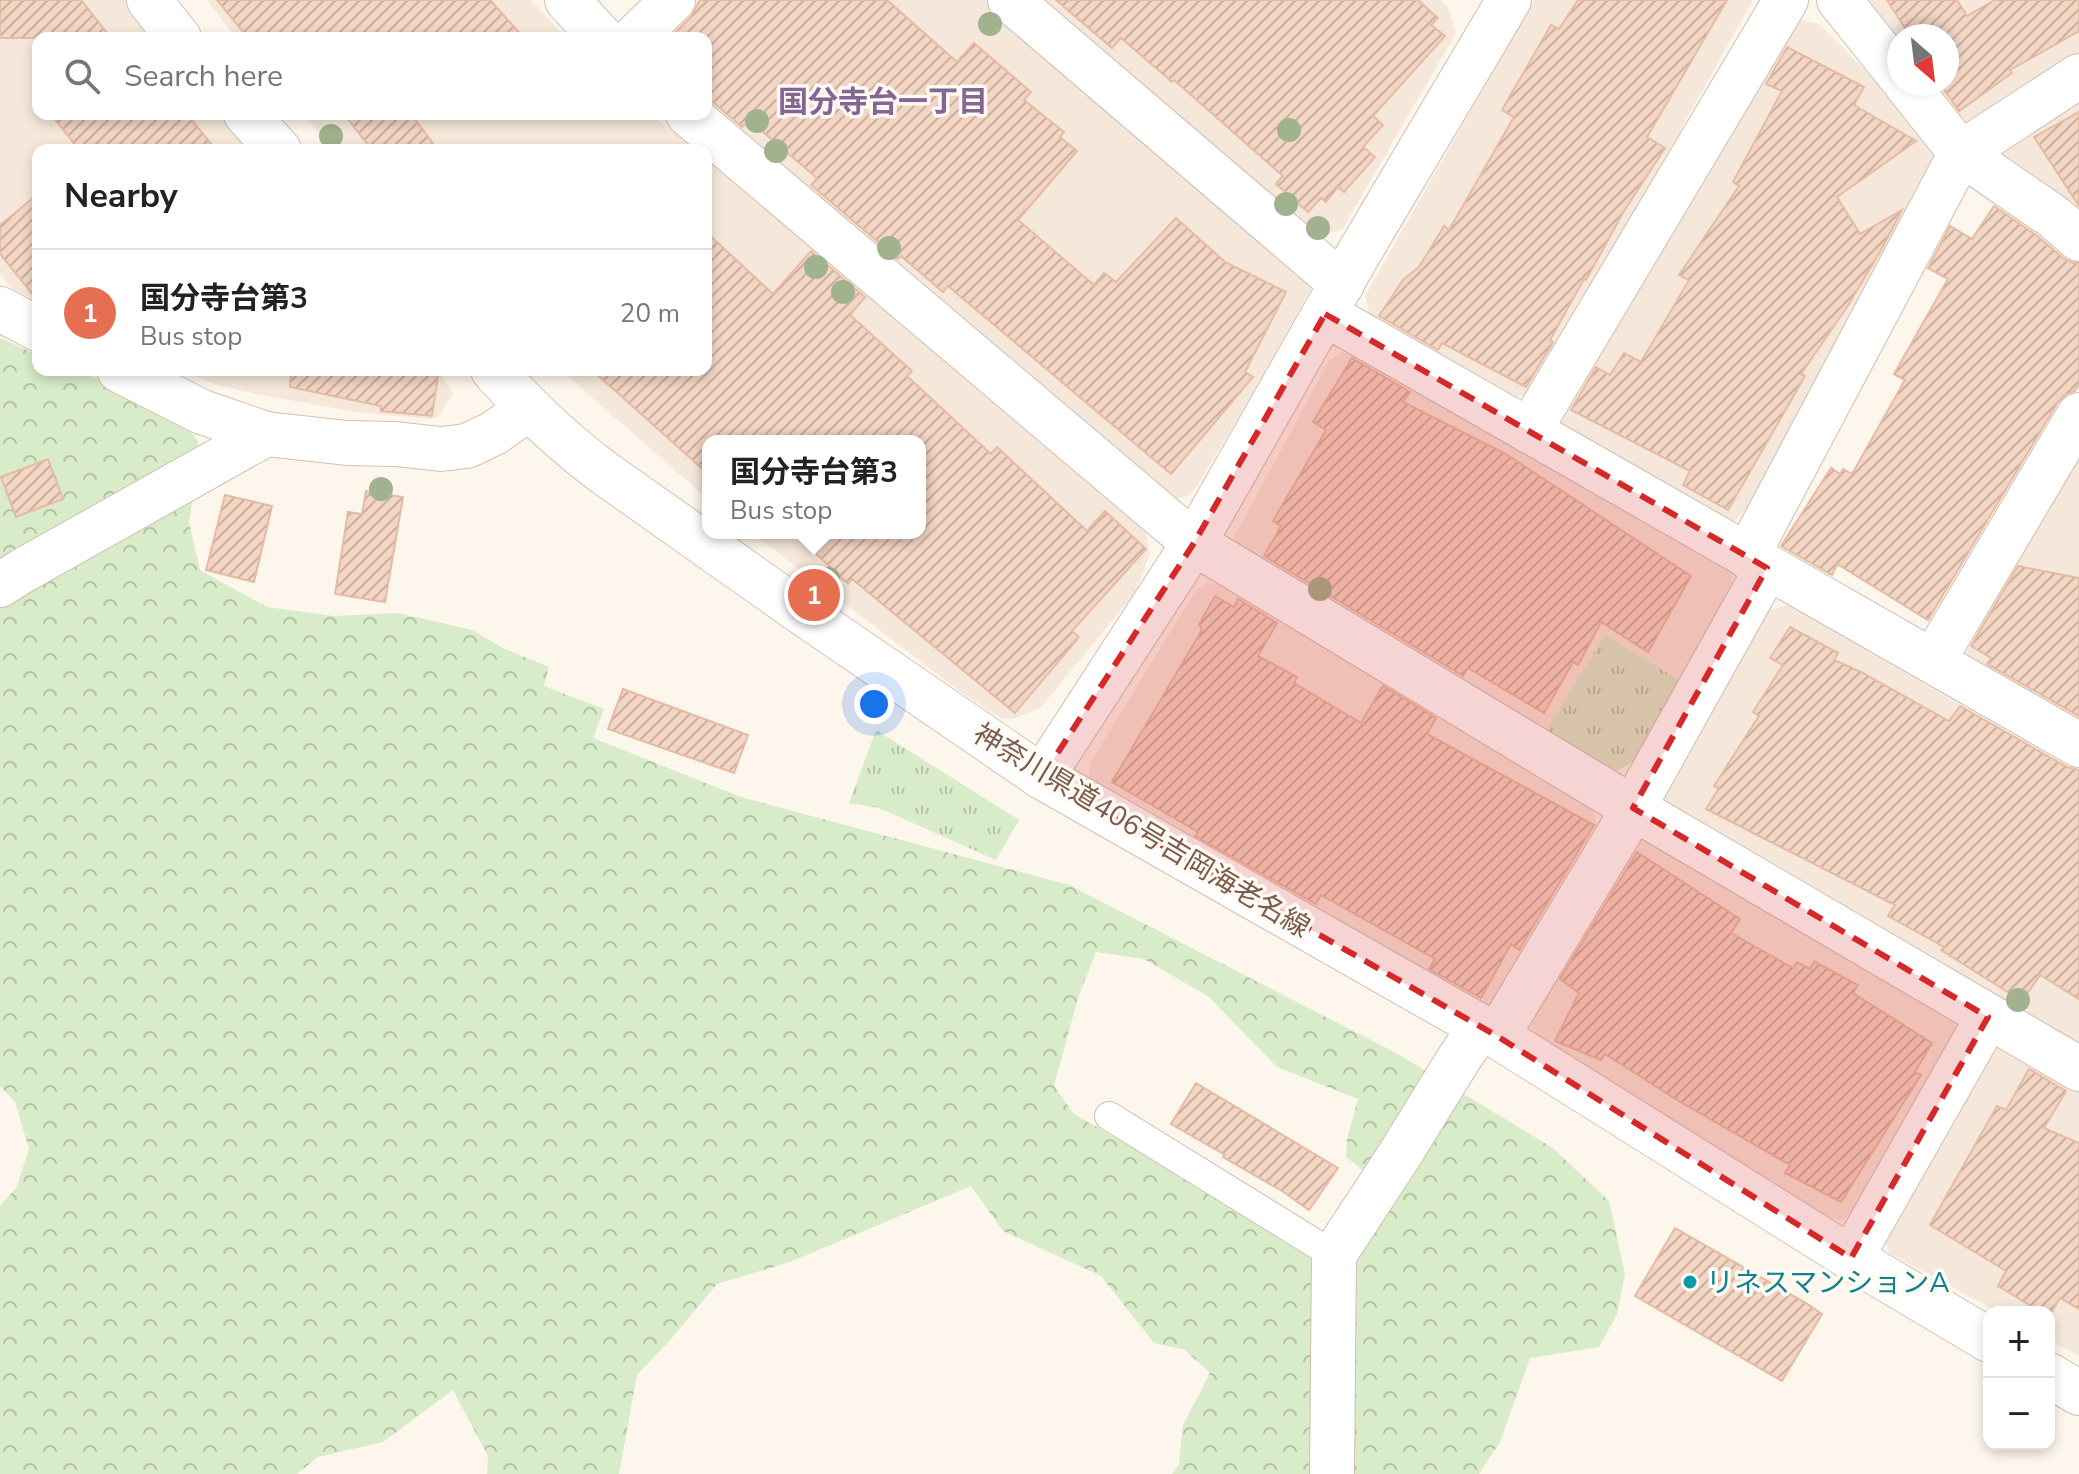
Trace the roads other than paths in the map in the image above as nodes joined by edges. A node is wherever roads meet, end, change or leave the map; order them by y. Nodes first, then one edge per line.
1 (149, 0) edge
2 (567, 0) edge
3 (673, 0) edge
4 (1010, 0) edge
5 (1786, 0) edge
6 (1839, 0) edge
7 (1492, 7) edge
8 (174, 32) edge
9 (596, 32) edge
10 (640, 32) edge
11 (1887, 60) edge
12 (2079, 76) edge
13 (1916, 96) edge
14 (252, 120) edge
15 (695, 120) edge
16 (274, 144) edge
17 (1961, 153) junction
18 (2079, 239) edge
19 (1333, 299) junction
20 (0, 309) edge
21 (32, 326) edge
22 (131, 376) edge
23 (498, 376) edge
24 (528, 409) junction
25 (2079, 415) edge
26 (1529, 431) junction
27 (266, 434) junction
28 (1194, 543) junction
29 (1757, 562) junction
30 (0, 585) edge
31 (1933, 661) junction
32 (2079, 745) edge
33 (1042, 777) junction
34 (1633, 808) junction
35 (1988, 1017) junction
36 (1489, 1032) junction
37 (2079, 1069) edge
38 (1109, 1116) dead end
39 (1334, 1255) junction
40 (1851, 1258) junction
41 (1983, 1336) edge
42 (2054, 1378) edge
43 (2079, 1393) edge
44 (1332, 1474) edge

1 - 8 street
2 - 9 street
3 - 10 street
4 - 19 street
5 - 26 street
6 - 11 street
7 - 19 street
12 - 17 street
13 - 17 street
14 - 16 street
15 - 28 street
17 - 18 street
17 - 29 street
19 - 26 street
19 - 28 street
20 - 21 street
22 - 27 street
23 - 24 street, 神奈川県道406号吉岡海老名線
24 - 27 street
24 - 33 street, 神奈川県道406号吉岡海老名線
25 - 31 street
26 - 29 street
27 - 30 street
28 - 33 street
28 - 34 street
29 - 31 street
29 - 34 street
31 - 32 street
33 - 36 street, 神奈川県道406号吉岡海老名線
34 - 35 street
34 - 36 street
35 - 37 street
35 - 40 street
36 - 39 street
36 - 40 street, 神奈川県道406号吉岡海老名線
38 - 39 lane
39 - 44 street
40 - 41 street, 神奈川県道406号吉岡海老名線
42 - 43 street

